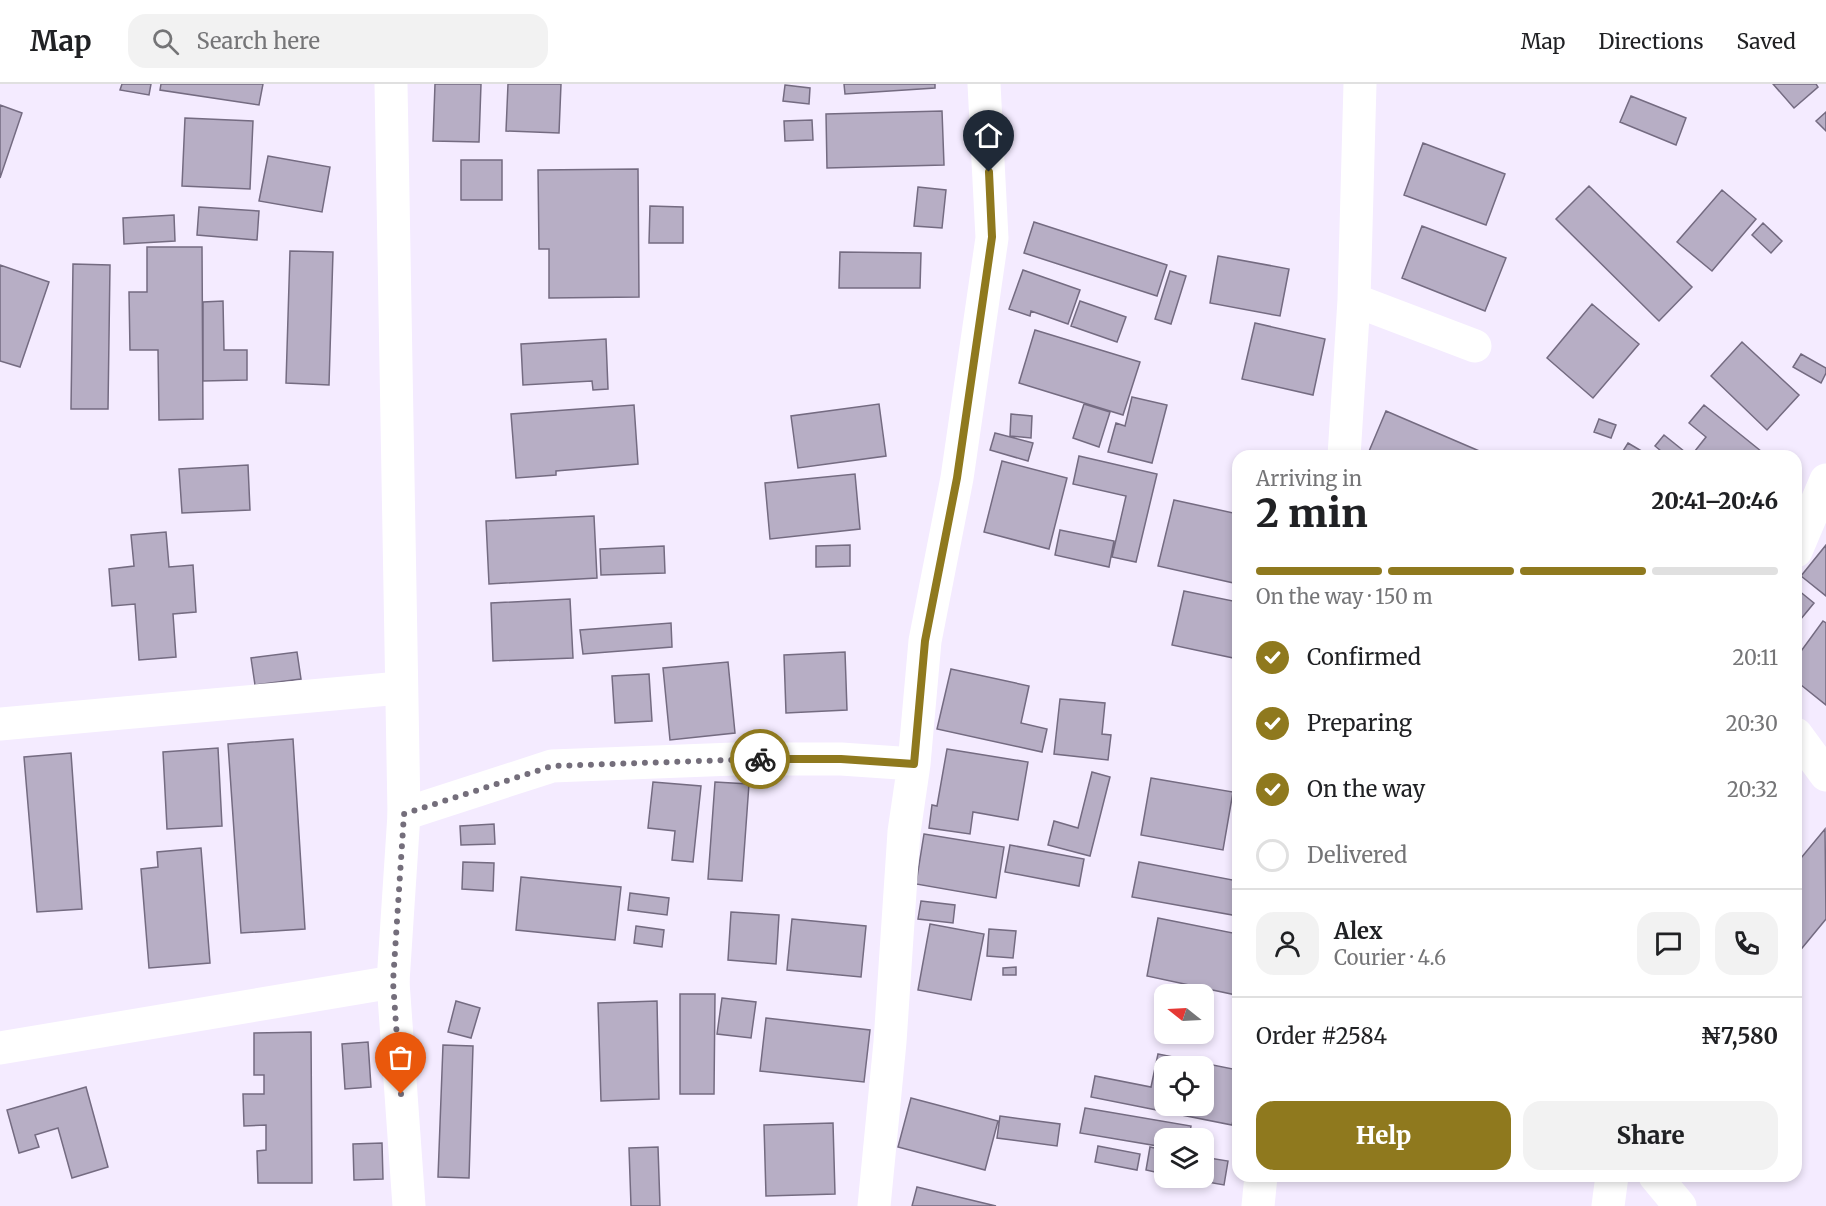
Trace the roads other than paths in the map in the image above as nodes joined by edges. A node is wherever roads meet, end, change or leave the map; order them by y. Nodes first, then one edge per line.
1 (392, 84) edge
2 (984, 84) edge
3 (1360, 84) edge
4 (1354, 300) junction
5 (1475, 346) dead end
6 (1344, 450) edge
7 (1826, 480) edge
8 (1802, 537) edge
9 (400, 688) junction
10 (0, 723) edge
11 (1802, 742) edge
12 (914, 764) junction
13 (1826, 775) edge
14 (404, 814) junction
15 (393, 982) junction
16 (0, 1048) edge
17 (1260, 1182) edge
18 (1611, 1182) edge
19 (1660, 1182) edge
20 (409, 1206) edge
21 (874, 1206) edge
22 (1258, 1206) edge
23 (1608, 1206) edge
24 (1680, 1206) edge

1 - 9 street
2 - 12 street
3 - 4 street
4 - 5 street
4 - 6 street
7 - 8 street
9 - 10 street
9 - 14 street
11 - 13 street
12 - 14 street
12 - 21 street
14 - 15 street
15 - 16 street
15 - 20 street
17 - 22 street
18 - 23 street
19 - 24 street

